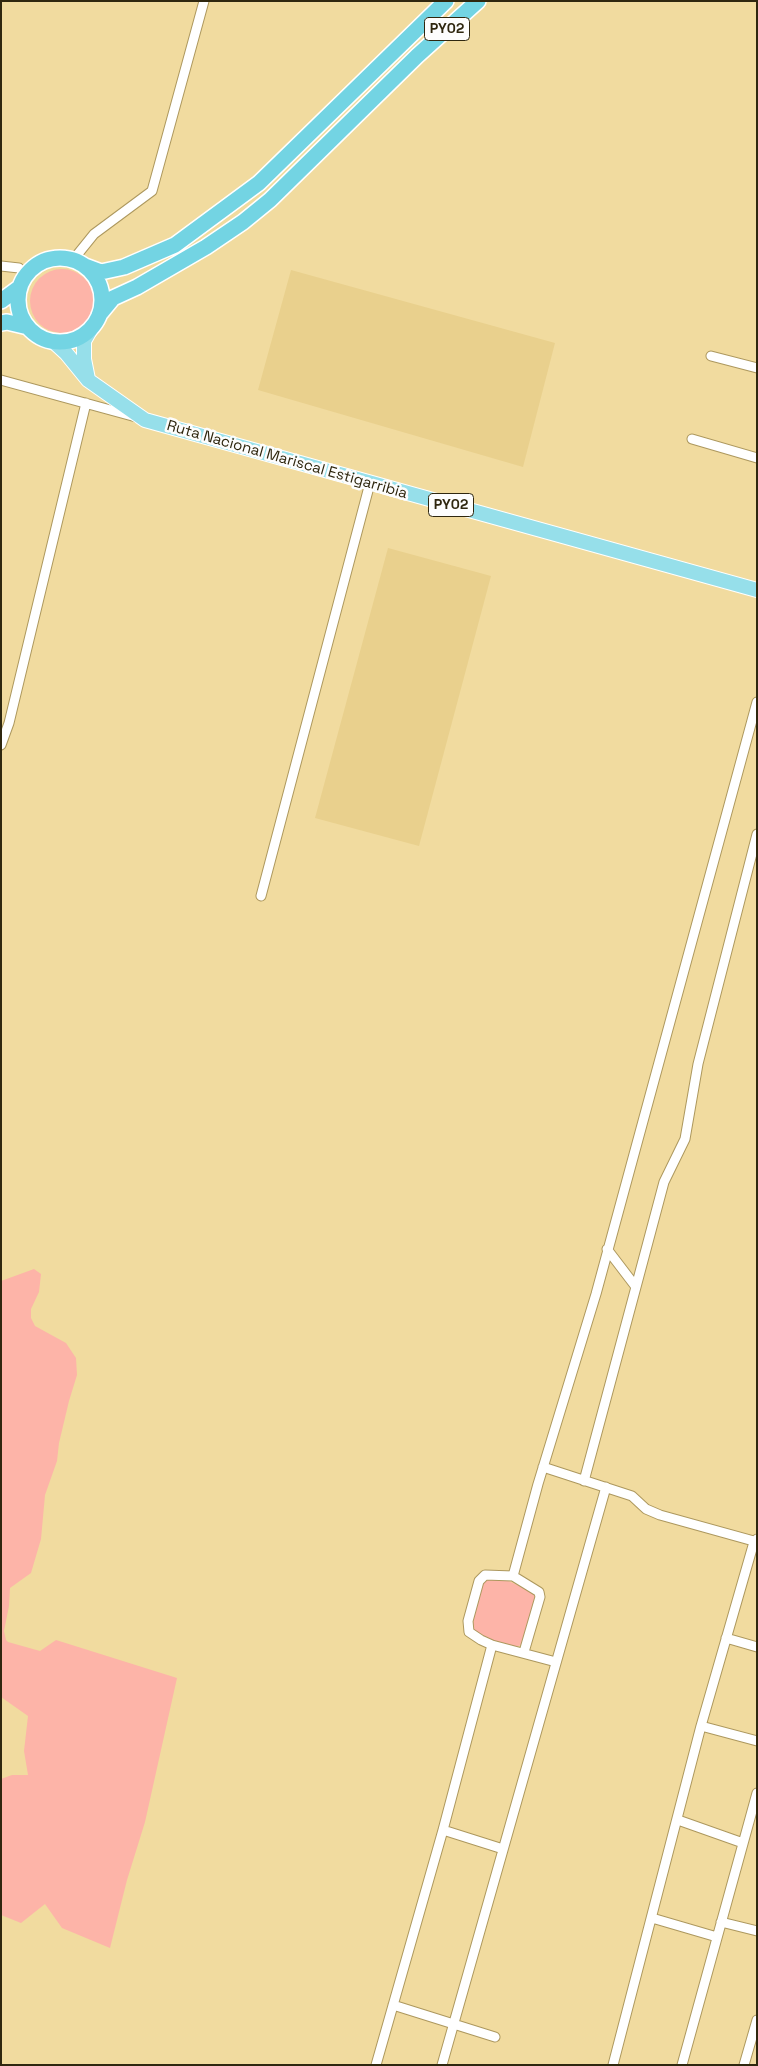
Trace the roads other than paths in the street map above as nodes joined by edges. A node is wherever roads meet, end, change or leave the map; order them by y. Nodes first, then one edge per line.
1 (204, 1) edge
2 (446, 1) edge
3 (478, 1) edge
4 (79, 263) junction
5 (1, 266) edge
6 (23, 281) junction
7 (1, 300) edge
8 (96, 321) junction
9 (1, 323) edge
10 (28, 327) junction
11 (53, 341) junction
12 (711, 356) dead end
13 (757, 368) edge
14 (1, 380) edge
15 (88, 380) junction
16 (86, 403) junction
17 (145, 420) junction
18 (692, 439) dead end
19 (757, 458) edge
20 (370, 483) junction
21 (757, 590) edge
22 (757, 702) edge
23 (1, 745) edge
24 (757, 834) edge
25 (261, 896) dead end
26 (607, 1249) junction
27 (636, 1287) junction
28 (543, 1467) junction
29 (584, 1481) junction
30 (606, 1487) junction
31 (756, 1541) edge
32 (513, 1576) junction
33 (726, 1638) junction
34 (492, 1644) junction
35 (757, 1647) edge
36 (524, 1652) junction
37 (556, 1662) junction
38 (701, 1726) junction
39 (757, 1741) edge
40 (756, 1796) edge
41 (678, 1820) junction
42 (443, 1830) junction
43 (743, 1844) junction
44 (503, 1849) junction
45 (652, 1918) junction
46 (721, 1922) junction
47 (757, 1931) edge
48 (717, 1937) junction
49 (393, 2005) junction
50 (757, 2020) edge
51 (453, 2023) junction
52 (495, 2037) dead end
53 (376, 2065) edge
54 (442, 2065) edge
55 (613, 2065) edge
56 (682, 2065) edge
57 (744, 2065) edge

1 - 4 street
2 - 4 highway, PY02
3 - 8 highway, PY02
4 - 6 highway, PY02
4 - 8 highway, PY02
5 - 6 street
6 - 7 highway, PY02
6 - 10 highway
8 - 11 highway, PY02
8 - 15 main road, PY02
9 - 10 highway, PY02
10 - 11 highway, PY02
11 - 15 main road, Ruta Nacional Mariscal Estigarribia / PY02
12 - 13 street
14 - 16 street
15 - 17 main road, Ruta Nacional Mariscal Estigarribia / PY02
16 - 17 street
16 - 23 street
17 - 20 main road, Ruta Nacional Mariscal Estigarribia / PY02
18 - 19 street
20 - 21 main road, Ruta Nacional Mariscal Estigarribia / PY02
20 - 25 street
22 - 26 street
24 - 27 street
26 - 27 street
26 - 28 street
27 - 29 street
28 - 29 street
28 - 32 street
29 - 30 street
30 - 31 street
30 - 37 street
31 - 33 street
32 - 34 street
32 - 36 street
33 - 35 street
33 - 38 street
34 - 36 street
34 - 42 street
36 - 37 street
37 - 44 street
38 - 39 street
38 - 41 street
40 - 43 street
41 - 43 street
41 - 45 street
42 - 44 street
42 - 49 street
43 - 46 street
44 - 51 street
45 - 48 street
45 - 55 street
46 - 47 street
46 - 48 street
48 - 56 street
49 - 51 street
49 - 53 street
50 - 57 street
51 - 52 street
51 - 54 street

